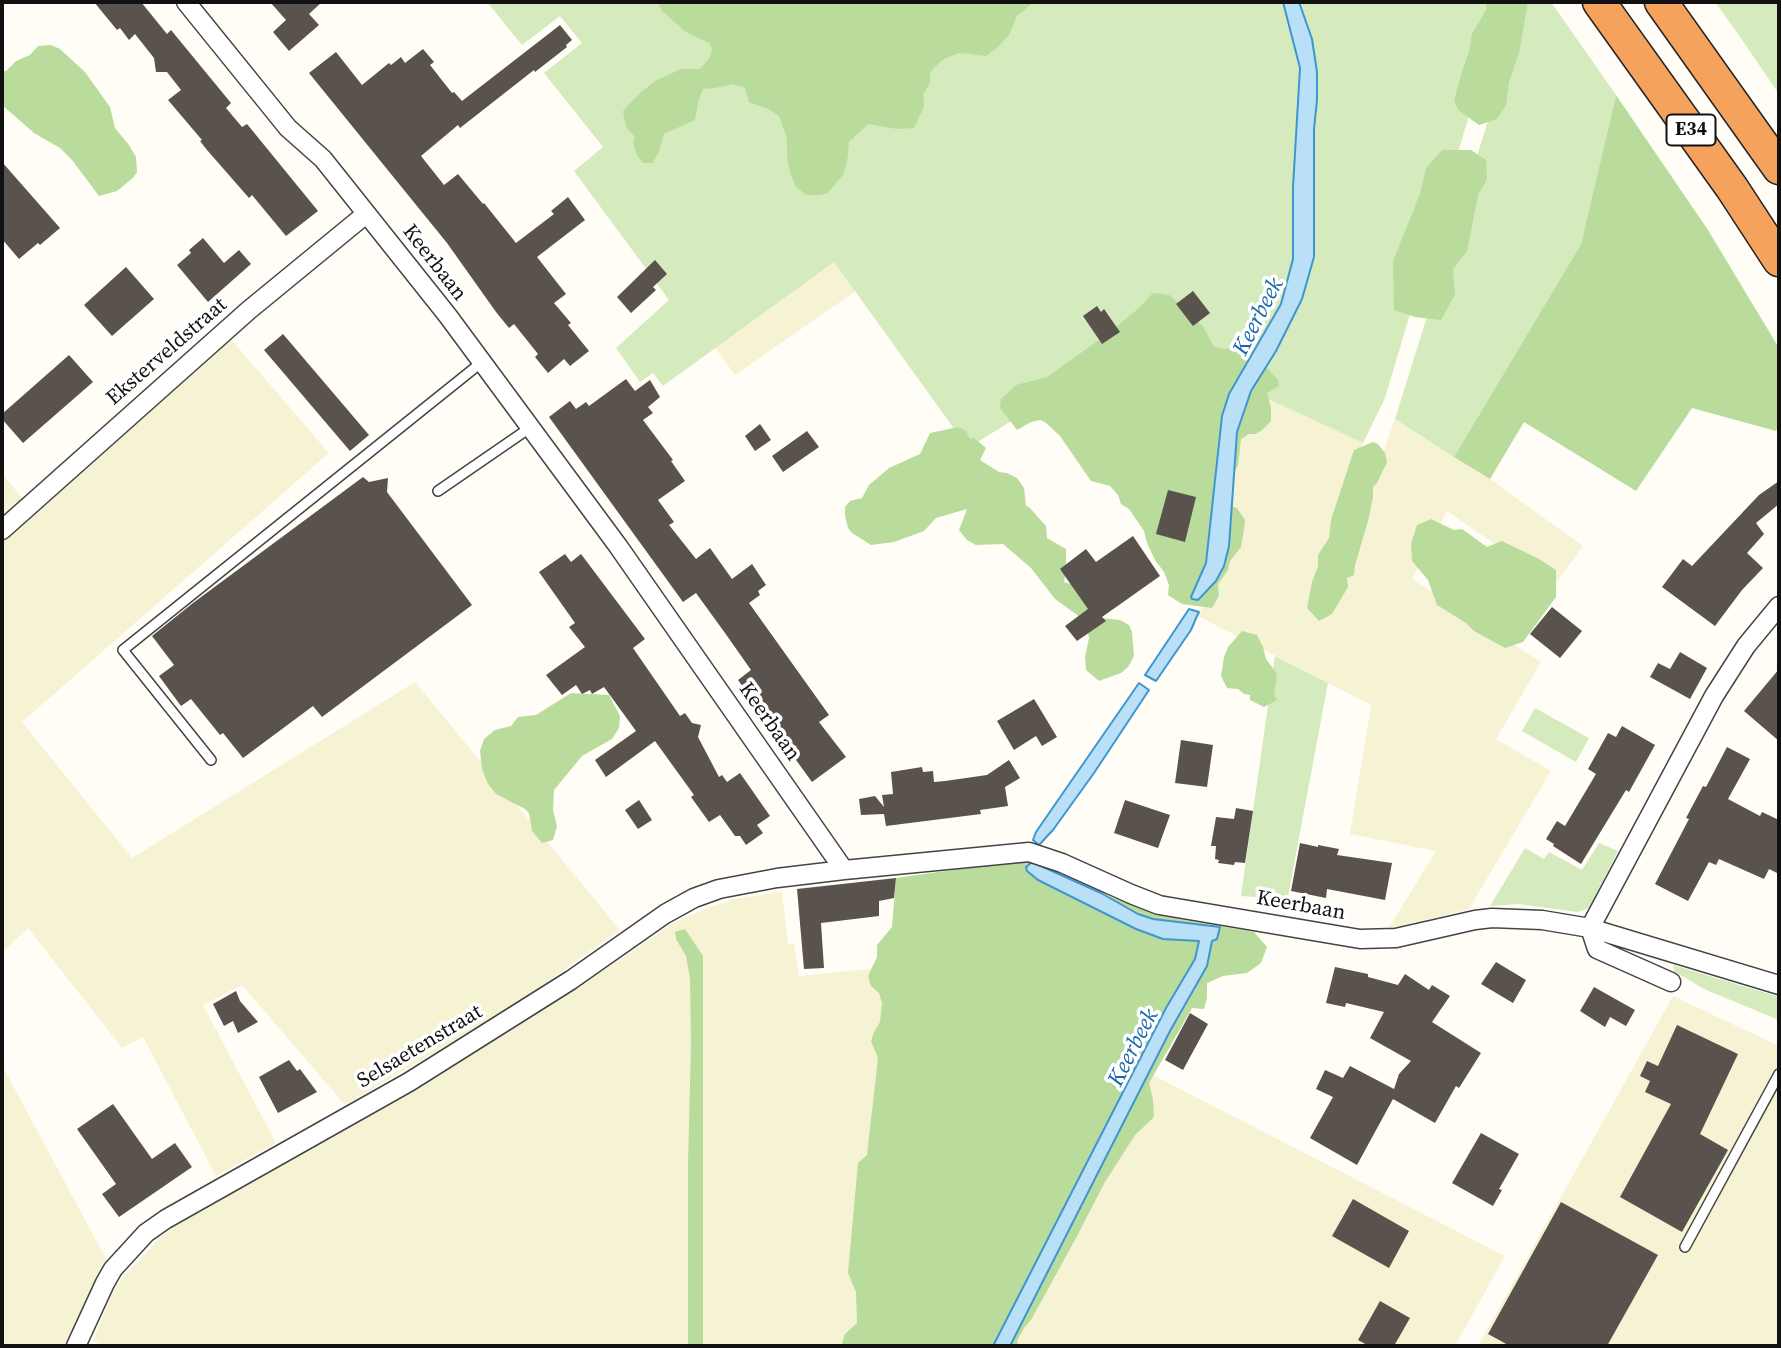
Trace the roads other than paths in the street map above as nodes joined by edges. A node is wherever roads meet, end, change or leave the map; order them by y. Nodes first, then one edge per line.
1 (186, 2) edge
2 (1599, 2) edge
3 (1661, 2) edge
4 (1779, 168) edge
5 (366, 214) junction
6 (1779, 260) edge
7 (482, 362) junction
8 (531, 427) junction
9 (438, 491) dead end
10 (2, 530) edge
11 (1779, 606) edge
12 (211, 760) dead end
13 (844, 870) junction
14 (1590, 928) junction
15 (1671, 982) dead end
16 (1779, 985) edge
17 (1779, 1074) edge
18 (1685, 1247) dead end
19 (76, 1346) edge

1 - 5 street, Keerbaan
2 - 6 highway, E34
3 - 4 highway, E34
5 - 7 street, Keerbaan
5 - 10 street, Eksterveldstraat
7 - 8 street, Keerbaan
7 - 12 lane
8 - 9 lane
8 - 13 street, Keerbaan
11 - 14 street
13 - 14 street, Keerbaan
13 - 19 street, Selsaetenstraat
14 - 15 street
14 - 16 street, Keerbaan
17 - 18 lane

